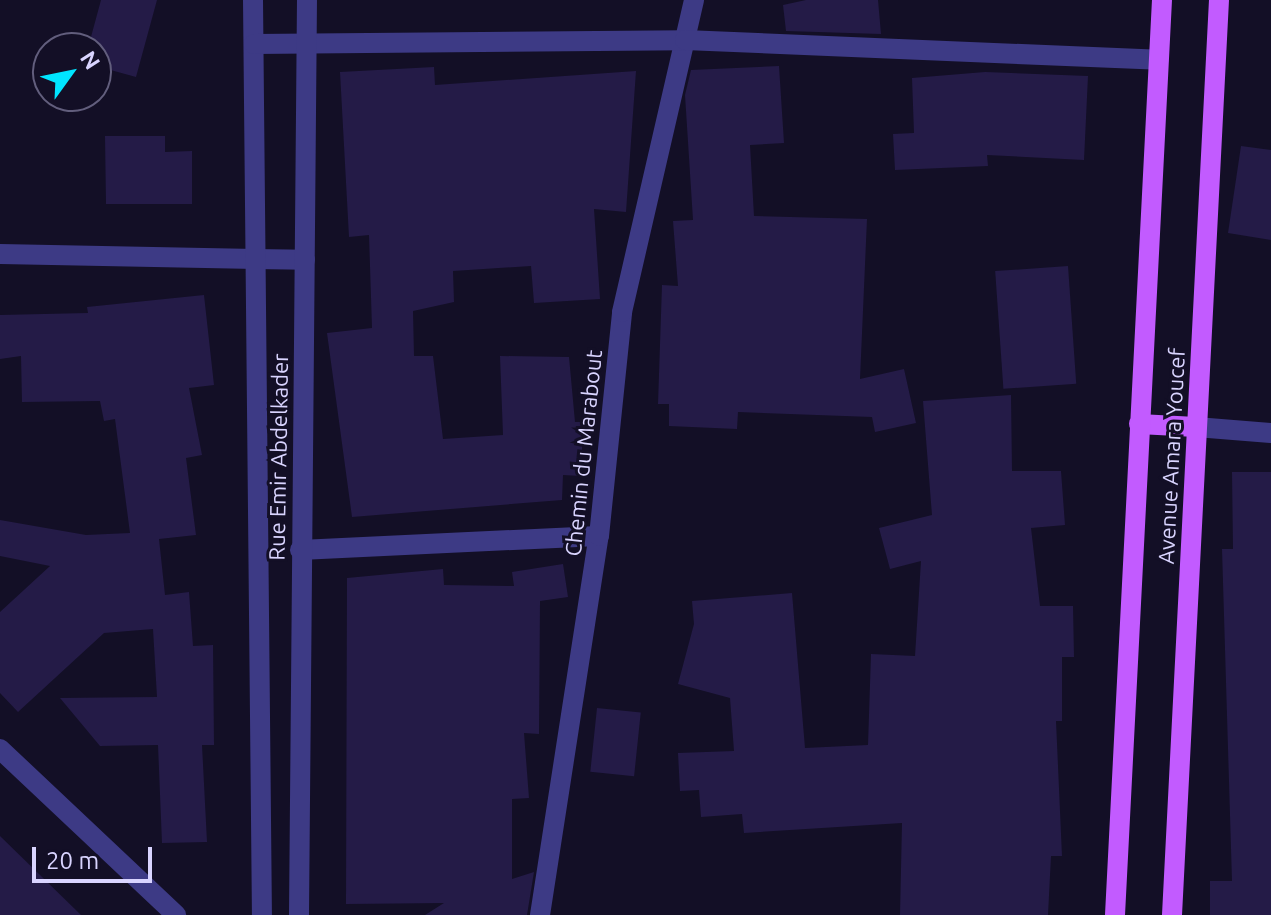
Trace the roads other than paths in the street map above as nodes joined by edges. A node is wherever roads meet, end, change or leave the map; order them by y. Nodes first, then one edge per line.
1 (253, 0) edge
2 (307, 0) edge
3 (694, 0) edge
4 (1162, 0) edge
5 (1219, 0) edge
6 (685, 40) junction
7 (254, 44) junction
8 (308, 48) junction
9 (1159, 60) junction
10 (0, 254) edge
11 (256, 257) junction
12 (305, 260) junction
13 (1139, 424) junction
14 (1196, 427) junction
15 (1271, 433) edge
16 (599, 536) junction
17 (300, 550) junction
18 (0, 749) edge
19 (176, 915) edge
20 (262, 915) edge
21 (299, 915) edge
22 (540, 915) edge
23 (1115, 915) edge
24 (1172, 915) edge

1 - 7 street, Rue Emir Abdelkader
2 - 8 street, Rue Emir Abdelkader
3 - 6 street, Chemin du Marabout
4 - 9 main road, Avenue Amara Youcef
5 - 14 main road, Avenue Amara Youcef
6 - 8 street
6 - 9 street
6 - 16 street, Chemin du Marabout
7 - 8 street
7 - 11 street, Rue Emir Abdelkader
8 - 12 street, Rue Emir Abdelkader
9 - 13 main road, Avenue Amara Youcef
10 - 11 street
11 - 12 street
11 - 20 street, Rue Emir Abdelkader
12 - 17 street, Rue Emir Abdelkader
13 - 14 main road
13 - 23 main road, Avenue Amara Youcef
14 - 15 street
14 - 24 main road, Avenue Amara Youcef
16 - 17 street
16 - 22 street, Chemin du Marabout
17 - 21 street, Rue Emir Abdelkader
18 - 19 street

